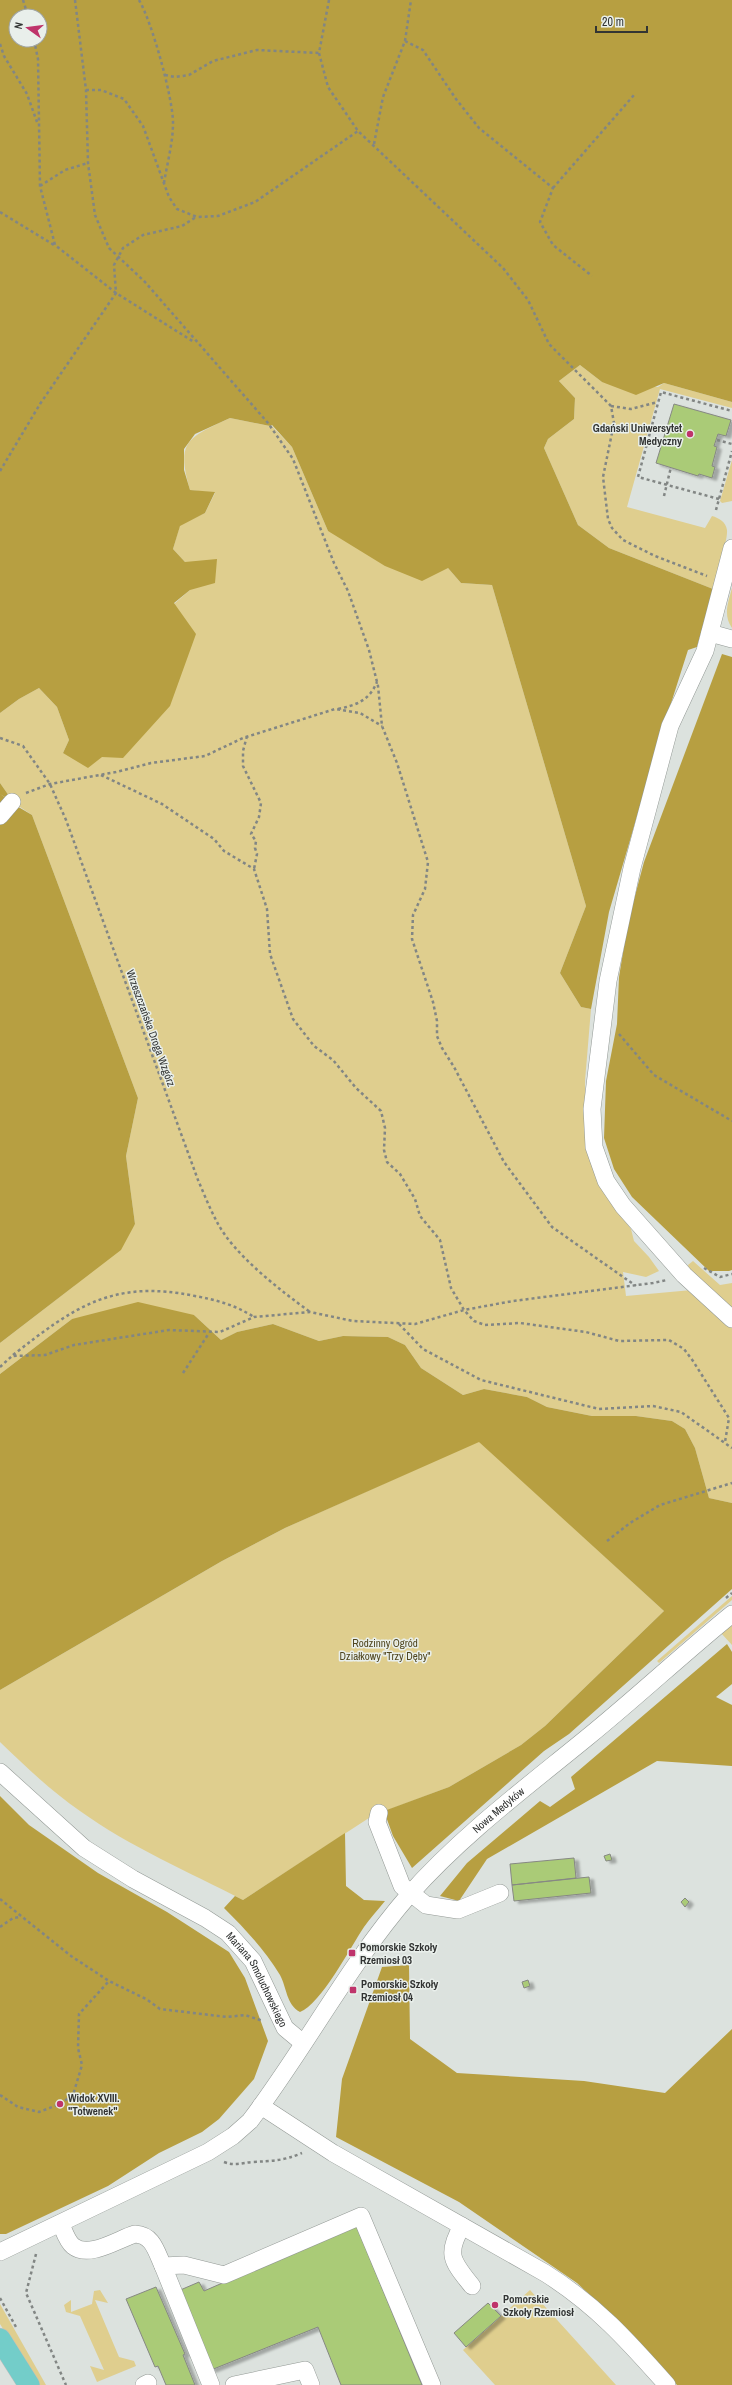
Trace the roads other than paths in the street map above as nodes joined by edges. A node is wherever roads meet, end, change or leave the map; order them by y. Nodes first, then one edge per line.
1 (732, 548) edge
2 (710, 633) junction
3 (732, 639) edge
4 (12, 802) road end
5 (0, 816) edge
6 (732, 1319) edge
7 (732, 1614) edge
8 (0, 1772) edge
9 (379, 1814) dead end
10 (500, 1893) dead end
11 (410, 1894) junction
12 (303, 2044) junction
13 (261, 2106) junction
14 (61, 2224) junction
15 (462, 2226) junction
16 (0, 2252) edge
17 (162, 2266) junction
18 (472, 2286) dead end
19 (0, 2339) edge
20 (29, 2385) edge
21 (211, 2385) edge
22 (234, 2385) edge
23 (311, 2385) edge
24 (432, 2385) edge
25 (668, 2385) edge

1 - 2 street
2 - 3 street
2 - 6 street
4 - 5 street
7 - 11 street, Nowa Medyków
8 - 12 street, Mariana Smoluchowskiego
9 - 11 street
10 - 11 street
11 - 12 street, Nowa Medyków
12 - 13 street
13 - 14 street
13 - 15 street
14 - 16 street
14 - 17 street
15 - 18 street
15 - 25 street
17 - 21 street
17 - 24 street
19 - 20 main road
22 - 23 street

